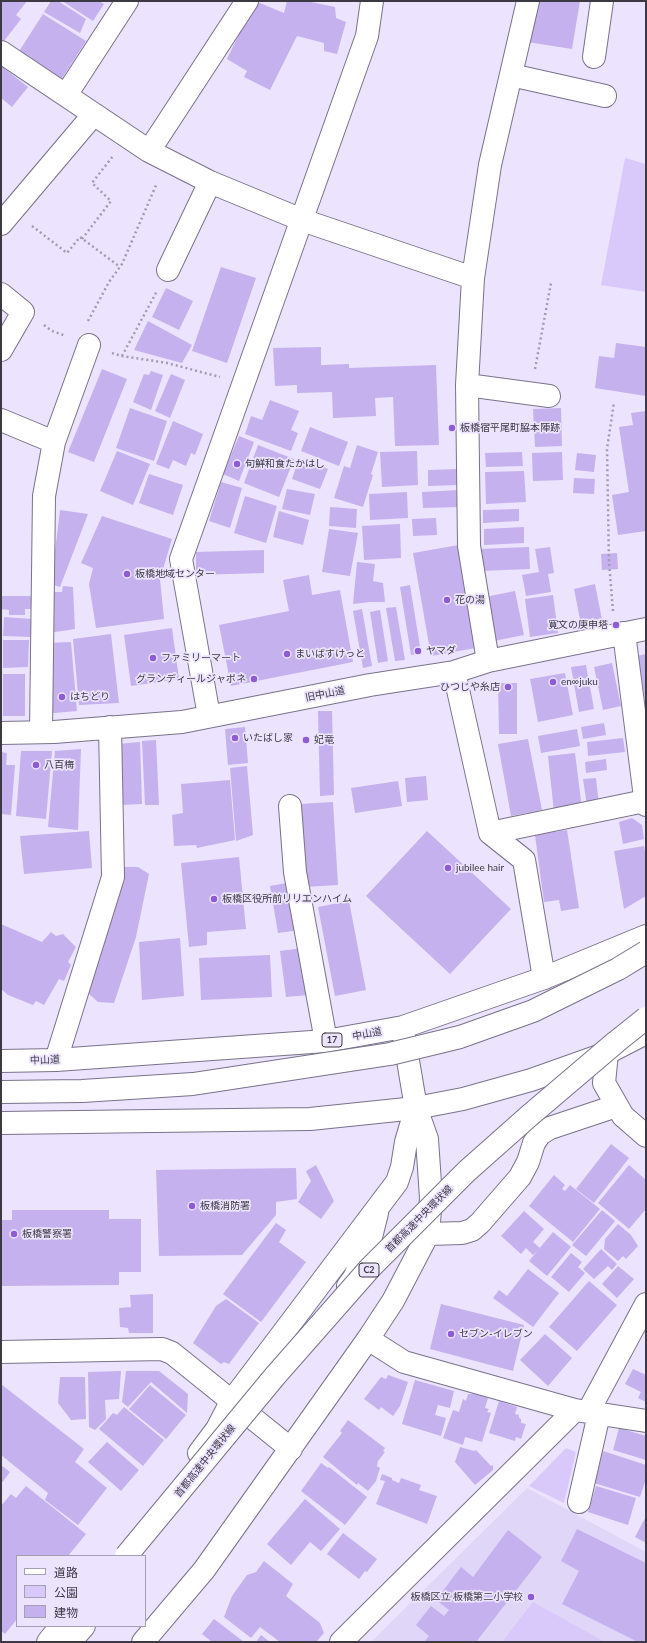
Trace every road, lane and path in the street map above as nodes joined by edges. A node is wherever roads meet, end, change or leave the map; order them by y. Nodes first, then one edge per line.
1 (127, 1) edge
2 (247, 1) edge
3 (372, 1) edge
4 (528, 1) edge
5 (602, 1) edge
6 (2, 56) edge
7 (594, 57) dead end
8 (511, 75) junction
9 (66, 95) junction
10 (605, 96) dead end
11 (94, 114) junction
12 (128, 137) junction
13 (158, 155) junction
14 (210, 182) junction
15 (7, 217) edge
16 (302, 220) junction
17 (82, 239) junction
18 (120, 267) junction
19 (168, 270) joint
20 (473, 278) junction
21 (551, 283) dead end
22 (1, 294) edge
23 (23, 312) junction
24 (83, 343) junction
25 (1, 350) edge
26 (122, 356) junction
27 (244, 383) junction
28 (467, 385) junction
29 (540, 394) joint
30 (614, 402) dead end
31 (1, 420) edge
32 (54, 442) junction
33 (646, 629) edge
34 (620, 634) junction
35 (488, 661) junction
36 (454, 672) junction
37 (209, 716) junction
38 (110, 727) junction
39 (41, 732) junction
40 (1, 733) edge
41 (646, 803) edge
42 (290, 806) dead end
43 (490, 833) junction
44 (646, 936) edge
45 (646, 949) edge
46 (646, 952) edge
47 (544, 978) junction
48 (646, 1018) edge
49 (403, 1027) junction
50 (646, 1032) edge
51 (326, 1042) junction
52 (606, 1053) junction
53 (56, 1060) junction
54 (1, 1061) edge
55 (1, 1077) edge
56 (1, 1092) edge
57 (616, 1106) junction
58 (416, 1108) junction
59 (1, 1123) edge
60 (646, 1136) edge
61 (380, 1205) junction
62 (428, 1234) junction
63 (646, 1304) edge
64 (368, 1338) junction
65 (1, 1352) edge
66 (274, 1390) dead end
67 (231, 1402) junction
68 (587, 1412) junction
69 (646, 1421) edge
70 (291, 1449) junction
71 (579, 1502) dead end
72 (120, 1555) edge
73 (127, 1555) edge
74 (143, 1555) edge
75 (60, 1627) edge
76 (67, 1627) edge
77 (83, 1627) edge
78 (48, 1642) edge
79 (54, 1642) edge
80 (70, 1642) edge
81 (144, 1642) edge
82 (341, 1642) edge

1 - 9 main road
2 - 13 main road
3 - 16 main road
4 - 8 main road
5 - 7 main road
6 - 9 main road
8 - 10 main road
8 - 20 main road
9 - 11 main road
11 - 12 main road
11 - 15 main road
12 - 13 main road
12 - 17 path
13 - 14 main road
13 - 18 path
14 - 16 main road
14 - 19 main road
15 - 17 path
16 - 20 main road
16 - 27 main road
17 - 18 path
18 - 24 path
19 - 26 path
20 - 28 main road
21 - 29 path
22 - 23 main road
23 - 24 path
23 - 25 main road
24 - 26 path
24 - 32 main road
26 - 27 path
27 - 37 main road
28 - 29 main road
28 - 35 main road
30 - 34 path
31 - 32 main road
32 - 39 main road
33 - 34 main road, 旧中山道
34 - 35 main road, 旧中山道
34 - 41 main road
35 - 36 main road, 旧中山道
36 - 37 main road, 旧中山道
36 - 43 main road
37 - 38 main road, 旧中山道
38 - 39 main road, 旧中山道
38 - 53 main road
39 - 40 main road, 旧中山道
41 - 43 main road
42 - 51 main road
43 - 47 main road
44 - 47 main road, 中山道 / 17
45 - 55 main road, bridge
46 - 56 main road, bridge
47 - 49 main road, 中山道 / 17
48 - 73 main road, 首都高速中央環状線 / C2, bridge
49 - 51 main road, 中山道 / 17
49 - 58 main road
50 - 52 main road
50 - 74 main road, 首都高速中央環状線 / C2
51 - 53 main road, 中山道 / 17
52 - 57 main road
52 - 58 main road
53 - 54 main road, 中山道 / 17
57 - 60 main road
57 - 62 main road
58 - 59 main road
58 - 61 main road
58 - 62 main road
61 - 66 main road
61 - 67 main road
62 - 64 main road
63 - 68 main road
64 - 68 main road
64 - 70 main road
65 - 67 main road
67 - 70 main road
67 - 72 main road
68 - 69 main road
68 - 71 main road
68 - 82 main road
70 - 81 main road
75 - 78 main road
76 - 79 main road
77 - 80 main road

